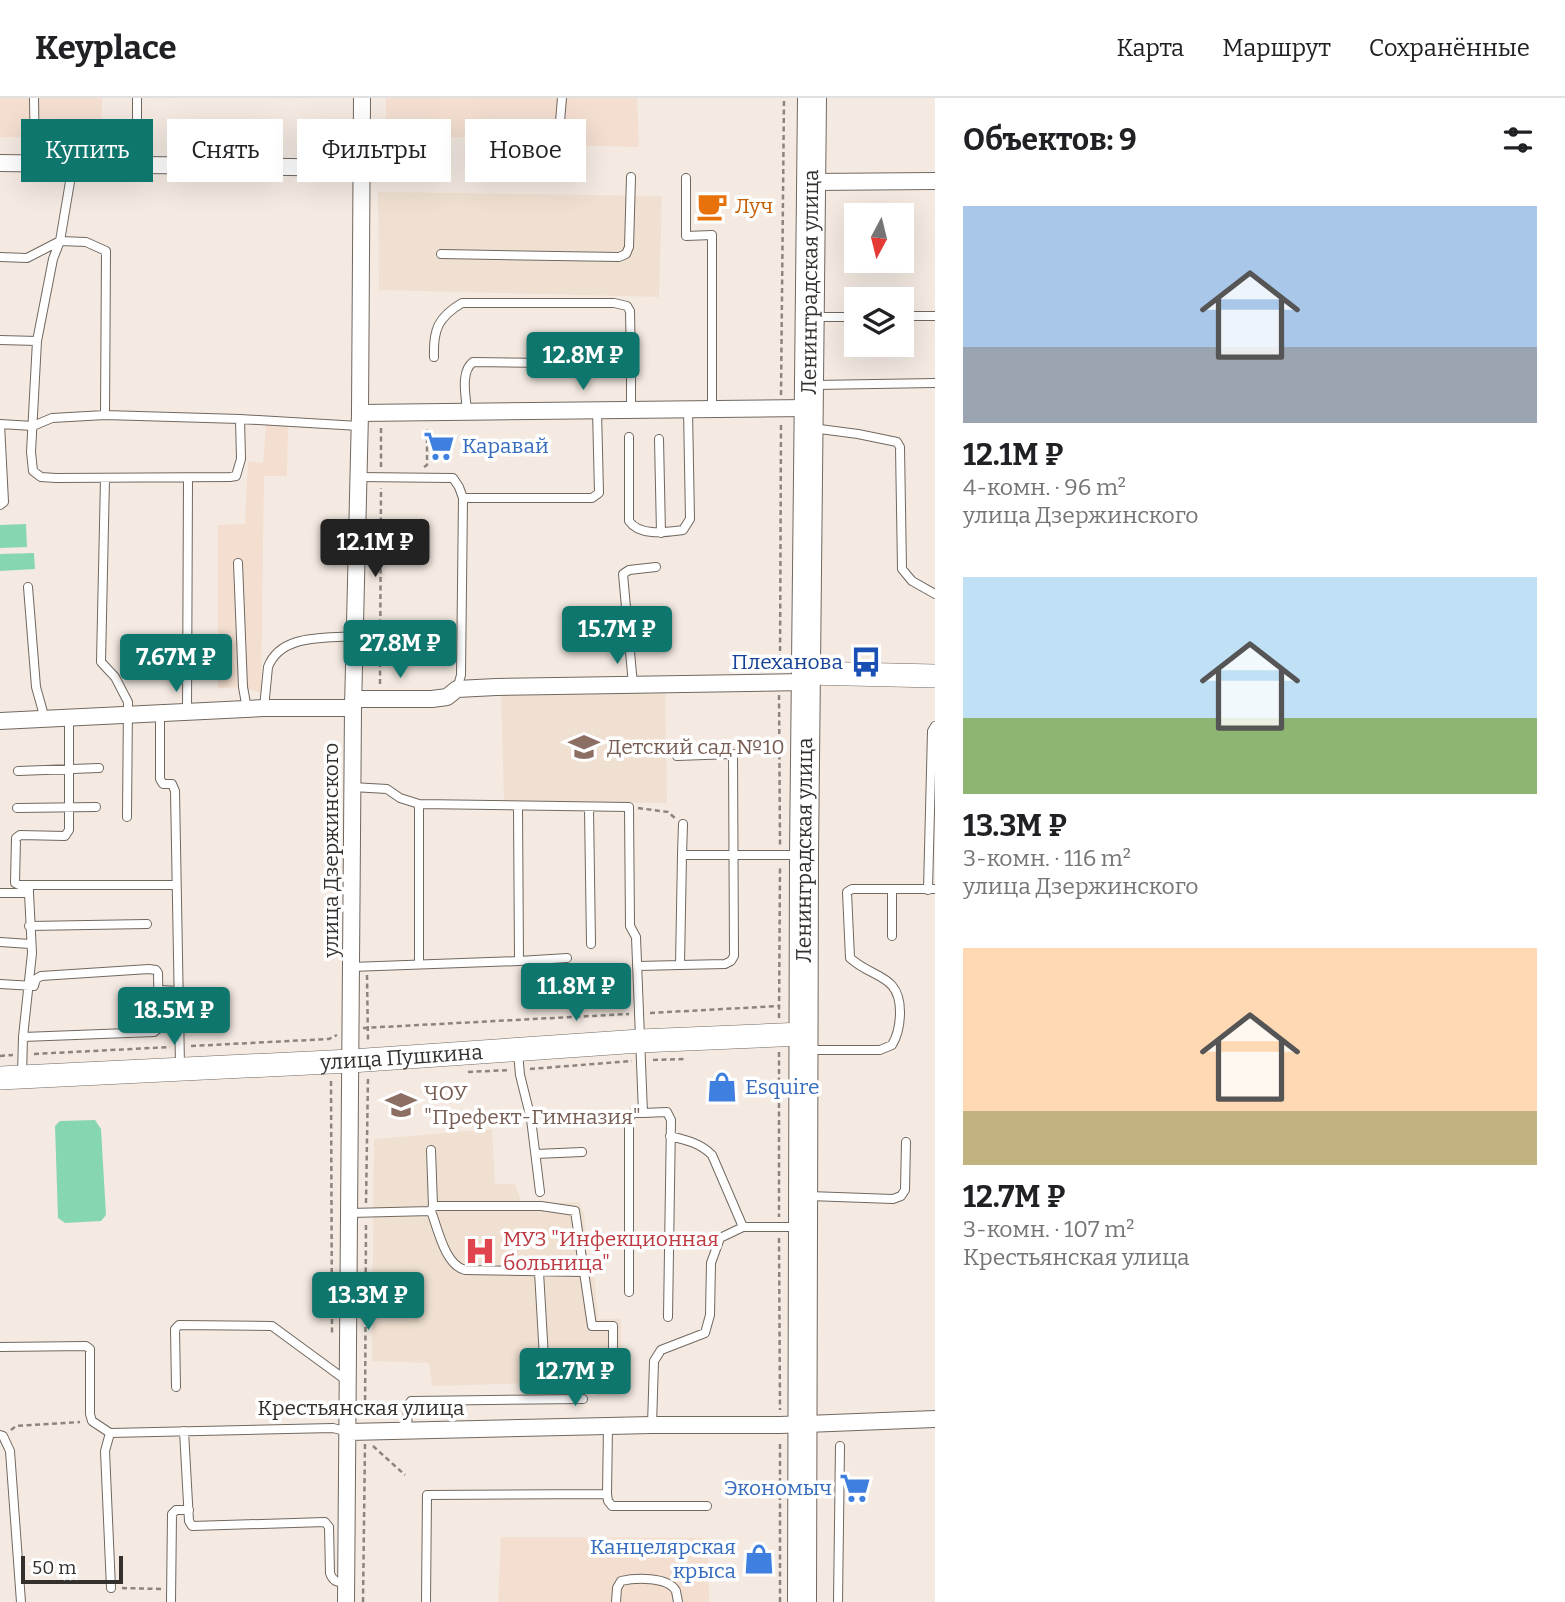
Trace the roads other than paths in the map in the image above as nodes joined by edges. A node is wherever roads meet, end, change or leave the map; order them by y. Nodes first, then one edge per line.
1 (34, 98) edge
2 (137, 98) edge
3 (362, 98) edge
4 (562, 98) edge
5 (812, 98) edge
6 (34, 119) edge
7 (137, 119) edge
8 (361, 119) edge
9 (560, 119) edge
10 (0, 163) edge
11 (21, 164) edge
12 (153, 164) edge
13 (297, 167) edge
14 (631, 177) dead end
15 (685, 178) dead end
16 (935, 181) edge
17 (70, 182) edge
18 (360, 182) edge
19 (812, 182) junction
20 (60, 241) junction
21 (441, 254) dead end
22 (0, 257) edge
23 (914, 316) edge
24 (935, 316) edge
25 (809, 317) junction
26 (844, 317) edge
27 (0, 340) edge
28 (37, 341) junction
29 (434, 357) dead end
30 (631, 364) junction
31 (935, 383) edge
32 (801, 407) junction
33 (712, 409) junction
34 (597, 410) junction
35 (631, 410) junction
36 (688, 410) junction
37 (467, 411) junction
38 (105, 415) junction
39 (240, 419) junction
40 (359, 419) junction
41 (0, 424) edge
42 (33, 426) junction
43 (629, 437) dead end
44 (659, 439) dead end
45 (358, 477) junction
46 (188, 478) junction
47 (105, 479) junction
48 (463, 498) junction
49 (0, 505) edge
50 (661, 533) junction
51 (238, 563) dead end
52 (656, 567) dead end
53 (28, 587) dead end
54 (935, 594) edge
55 (355, 636) junction
56 (935, 676) edge
57 (797, 679) junction
58 (633, 685) junction
59 (457, 690) junction
60 (353, 703) junction
61 (264, 708) junction
62 (247, 709) junction
63 (187, 712) junction
64 (160, 713) junction
65 (130, 715) junction
66 (69, 718) junction
67 (45, 719) junction
68 (0, 721) edge
69 (935, 726) edge
70 (677, 756) dead end
71 (69, 768) junction
72 (99, 768) dead end
73 (18, 771) dead end
74 (352, 786) junction
75 (419, 804) junction
76 (69, 807) junction
77 (96, 807) dead end
78 (518, 807) junction
79 (17, 808) dead end
80 (589, 808) junction
81 (127, 817) dead end
82 (683, 824) road end
83 (682, 855) junction
84 (733, 855) junction
85 (792, 855) junction
86 (176, 885) junction
87 (29, 889) junction
88 (892, 889) junction
89 (932, 890) edge
90 (0, 893) edge
91 (147, 924) dead end
92 (29, 926) junction
93 (892, 936) dead end
94 (0, 942) edge
95 (30, 944) junction
96 (591, 944) dead end
97 (567, 958) dead end
98 (519, 961) junction
99 (419, 964) junction
100 (680, 965) junction
101 (637, 966) junction
102 (359, 967) junction
103 (0, 984) edge
104 (27, 985) junction
105 (159, 990) junction
106 (178, 991) junction
107 (23, 1037) junction
108 (795, 1040) junction
109 (640, 1041) junction
110 (518, 1049) junction
111 (344, 1055) junction
112 (180, 1058) junction
113 (15, 1070) edge
114 (643, 1113) junction
115 (670, 1136) junction
116 (906, 1142) dead end
117 (431, 1150) dead end
118 (582, 1152) dead end
119 (536, 1154) junction
120 (540, 1192) dead end
121 (802, 1196) junction
122 (432, 1208) junction
123 (358, 1213) junction
124 (743, 1227) junction
125 (790, 1227) junction
126 (539, 1272) junction
127 (584, 1272) junction
128 (629, 1292) dead end
129 (668, 1317) dead end
130 (0, 1347) edge
131 (544, 1358) dead end
132 (613, 1376) dead end
133 (349, 1383) junction
134 (176, 1387) dead end
135 (583, 1399) dead end
136 (935, 1419) edge
137 (652, 1425) junction
138 (791, 1425) junction
139 (608, 1426) junction
140 (407, 1430) junction
141 (184, 1431) junction
142 (357, 1432) junction
143 (110, 1433) junction
144 (1, 1435) edge
145 (840, 1446) dead end
146 (607, 1493) junction
147 (707, 1506) dead end
148 (189, 1510) junction
149 (346, 1583) junction
150 (111, 1588) road end
151 (21, 1602) edge
152 (171, 1602) edge
153 (346, 1602) edge
154 (426, 1602) edge
155 (617, 1602) edge
156 (678, 1602) edge
157 (802, 1602) edge
158 (838, 1602) edge

1 - 6 lane
2 - 7 lane
3 - 8 street, улица Дзержинского
4 - 9 lane
5 - 19 highway, Ленинградская улица
10 - 11 street
12 - 13 street
14 - 21 lane
15 - 33 lane
16 - 19 street
17 - 20 lane
18 - 40 street, улица Дзержинского
19 - 25 highway, Ленинградская улица
20 - 22 lane
20 - 28 lane
20 - 38 lane
23 - 24 lane
25 - 26 lane
25 - 32 highway, Ленинградская улица
27 - 28 lane
28 - 42 lane
29 - 30 lane
30 - 35 lane
30 - 37 lane
31 - 32 lane
32 - 33 street
32 - 54 lane
32 - 57 highway, Ленинградская улица
33 - 36 street
34 - 35 street
34 - 37 street
34 - 48 lane
35 - 36 street
36 - 50 lane
37 - 40 street
38 - 39 lane
38 - 42 lane
39 - 40 lane
39 - 46 lane
40 - 45 street, улица Дзержинского
41 - 42 lane
41 - 49 lane
42 - 47 lane
43 - 50 lane
44 - 50 lane
45 - 48 lane
45 - 55 street, улица Дзержинского
46 - 47 lane
46 - 63 lane
47 - 65 lane
48 - 59 lane
51 - 62 lane
52 - 58 lane
53 - 67 lane
55 - 60 street, улица Дзержинского
55 - 61 lane
56 - 57 main road
57 - 58 street
57 - 85 highway, Ленинградская улица
58 - 59 street
59 - 60 street
60 - 61 street
60 - 74 street, улица Дзержинского
61 - 62 street
62 - 63 street
63 - 64 street
64 - 65 street
64 - 86 lane
65 - 66 street
65 - 81 lane
66 - 67 street
66 - 71 lane
67 - 68 street
69 - 89 lane
70 - 84 lane
71 - 72 lane
71 - 73 lane
71 - 76 lane
74 - 75 lane
74 - 102 street, улица Дзержинского
75 - 78 lane
75 - 99 lane
76 - 77 lane
76 - 79 lane
76 - 87 lane
78 - 80 lane
78 - 98 lane
80 - 96 lane
80 - 101 lane
82 - 83 lane
83 - 84 lane
83 - 100 lane
84 - 85 lane
84 - 100 lane
85 - 108 highway, Ленинградская улица
86 - 87 lane
86 - 106 lane
87 - 90 lane
87 - 92 lane
88 - 89 lane
88 - 93 lane
88 - 108 lane
91 - 92 lane
92 - 95 lane
94 - 95 lane
95 - 104 lane
97 - 98 lane
98 - 99 lane
99 - 102 lane
100 - 101 lane
101 - 109 lane
102 - 111 street, улица Дзержинского
103 - 104 lane
104 - 105 lane
104 - 107 lane
105 - 106 lane
105 - 107 lane
106 - 112 lane
107 - 113 lane
108 - 109 main road, улица Пушкина
108 - 121 highway, Ленинградская улица
109 - 110 main road, улица Пушкина
109 - 114 lane
110 - 111 main road, улица Пушкина
110 - 119 lane
111 - 112 main road, улица Пушкина
111 - 123 street, улица Дзержинского
112 - 113 main road, улица Пушкина
114 - 115 lane
114 - 128 lane
115 - 124 lane
115 - 129 lane
116 - 121 lane
117 - 122 lane
118 - 119 lane
119 - 120 lane
121 - 125 highway, Ленинградская улица
122 - 123 lane
122 - 126 lane
122 - 127 lane
123 - 133 street, улица Дзержинского
124 - 125 lane
124 - 137 lane
125 - 138 highway, Ленинградская улица
126 - 127 lane
126 - 131 lane
127 - 132 lane
130 - 143 lane
133 - 134 lane
133 - 142 street, улица Дзержинского
135 - 140 lane
136 - 138 street, Крестьянская улица
137 - 138 street, Крестьянская улица
137 - 139 street, Крестьянская улица
138 - 157 highway, Ленинградская улица
139 - 140 street, Крестьянская улица
139 - 146 lane
140 - 142 street, Крестьянская улица
141 - 142 lane, Крестьянская улица
141 - 143 lane, Крестьянская улица
141 - 148 lane
142 - 149 street, улица Дзержинского
143 - 150 lane
144 - 151 lane
145 - 158 lane
146 - 147 lane
146 - 154 lane
148 - 149 lane
148 - 152 lane
149 - 153 street, улица Дзержинского
155 - 156 lane

